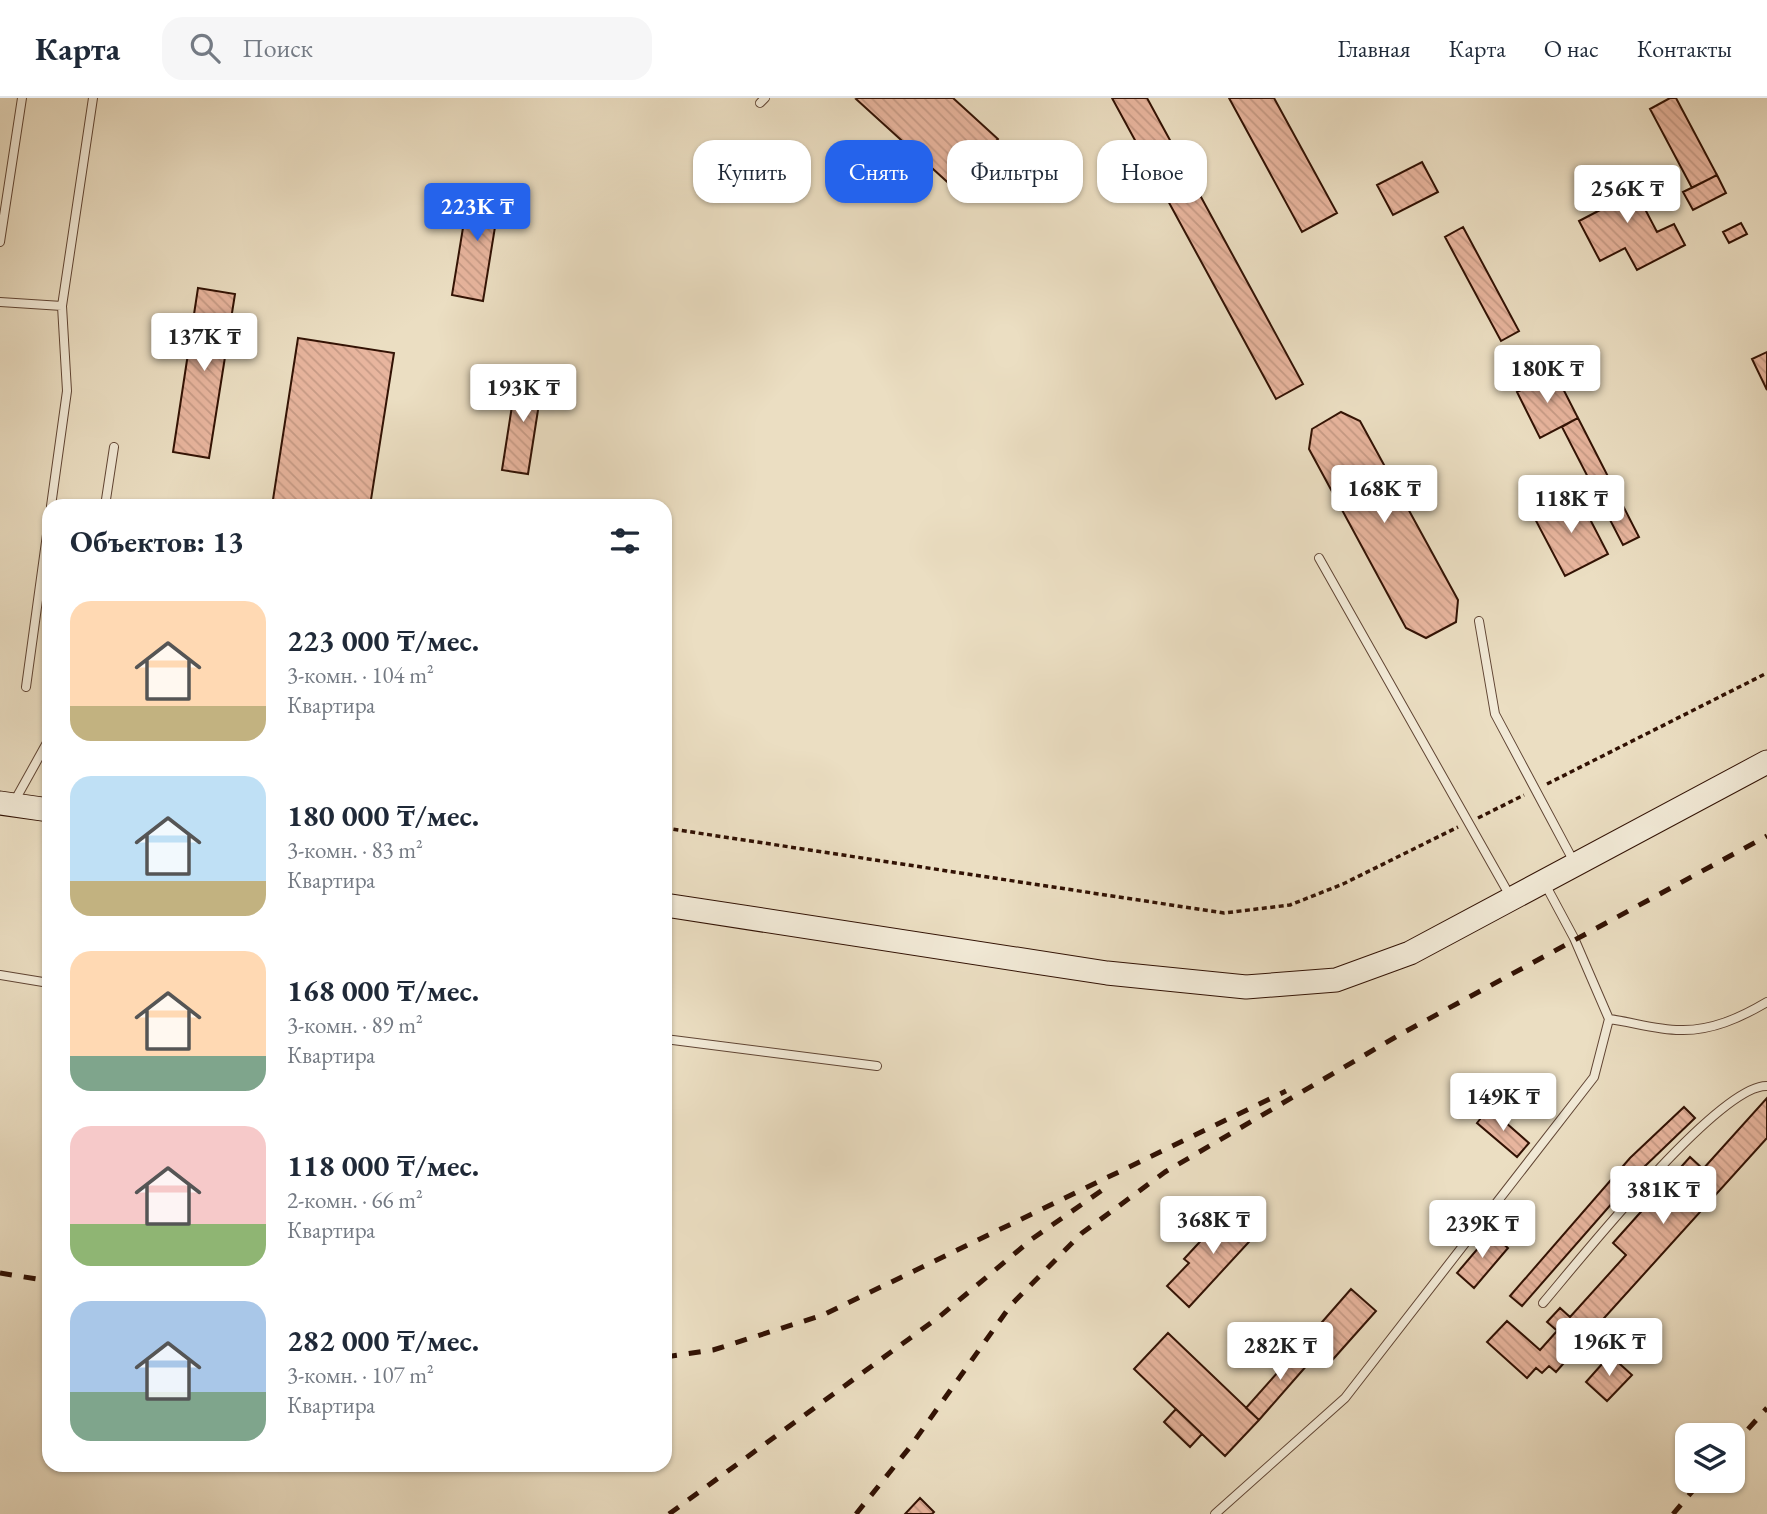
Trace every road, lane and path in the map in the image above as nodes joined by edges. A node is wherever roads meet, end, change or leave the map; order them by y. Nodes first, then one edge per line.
1 (22, 98) edge
2 (93, 98) edge
3 (0, 242) edge
4 (0, 302) edge
5 (62, 306) junction
6 (114, 447) dead end
7 (52, 499) edge
8 (106, 499) edge
9 (1319, 558) dead end
10 (42, 571) edge
11 (1479, 621) dead end
12 (1767, 673) edge
13 (26, 687) dead end
14 (42, 750) edge
15 (1767, 762) edge
16 (1535, 790) junction
17 (6, 804) edge
18 (42, 809) edge
19 (1469, 822) junction
20 (672, 829) edge
21 (1575, 865) junction
22 (1544, 882) junction
23 (1512, 899) junction
24 (672, 906) edge
25 (0, 975) edge
26 (42, 982) edge
27 (1767, 1003) edge
28 (1609, 1019) junction
29 (672, 1040) edge
30 (877, 1066) dead end
31 (1767, 1086) edge
32 (1542, 1304) dead end
33 (1215, 1514) edge

1 - 3 lane
2 - 5 lane
4 - 5 lane
5 - 7 lane
6 - 8 lane
9 - 19 lane
10 - 13 lane
11 - 16 lane
12 - 16 path
14 - 17 lane
15 - 21 street
16 - 19 path
16 - 21 lane
17 - 18 street
19 - 20 path
19 - 23 lane
21 - 22 street
22 - 23 street
22 - 28 lane
23 - 24 street
25 - 26 lane
27 - 28 lane
28 - 33 lane
29 - 30 lane
31 - 32 lane

